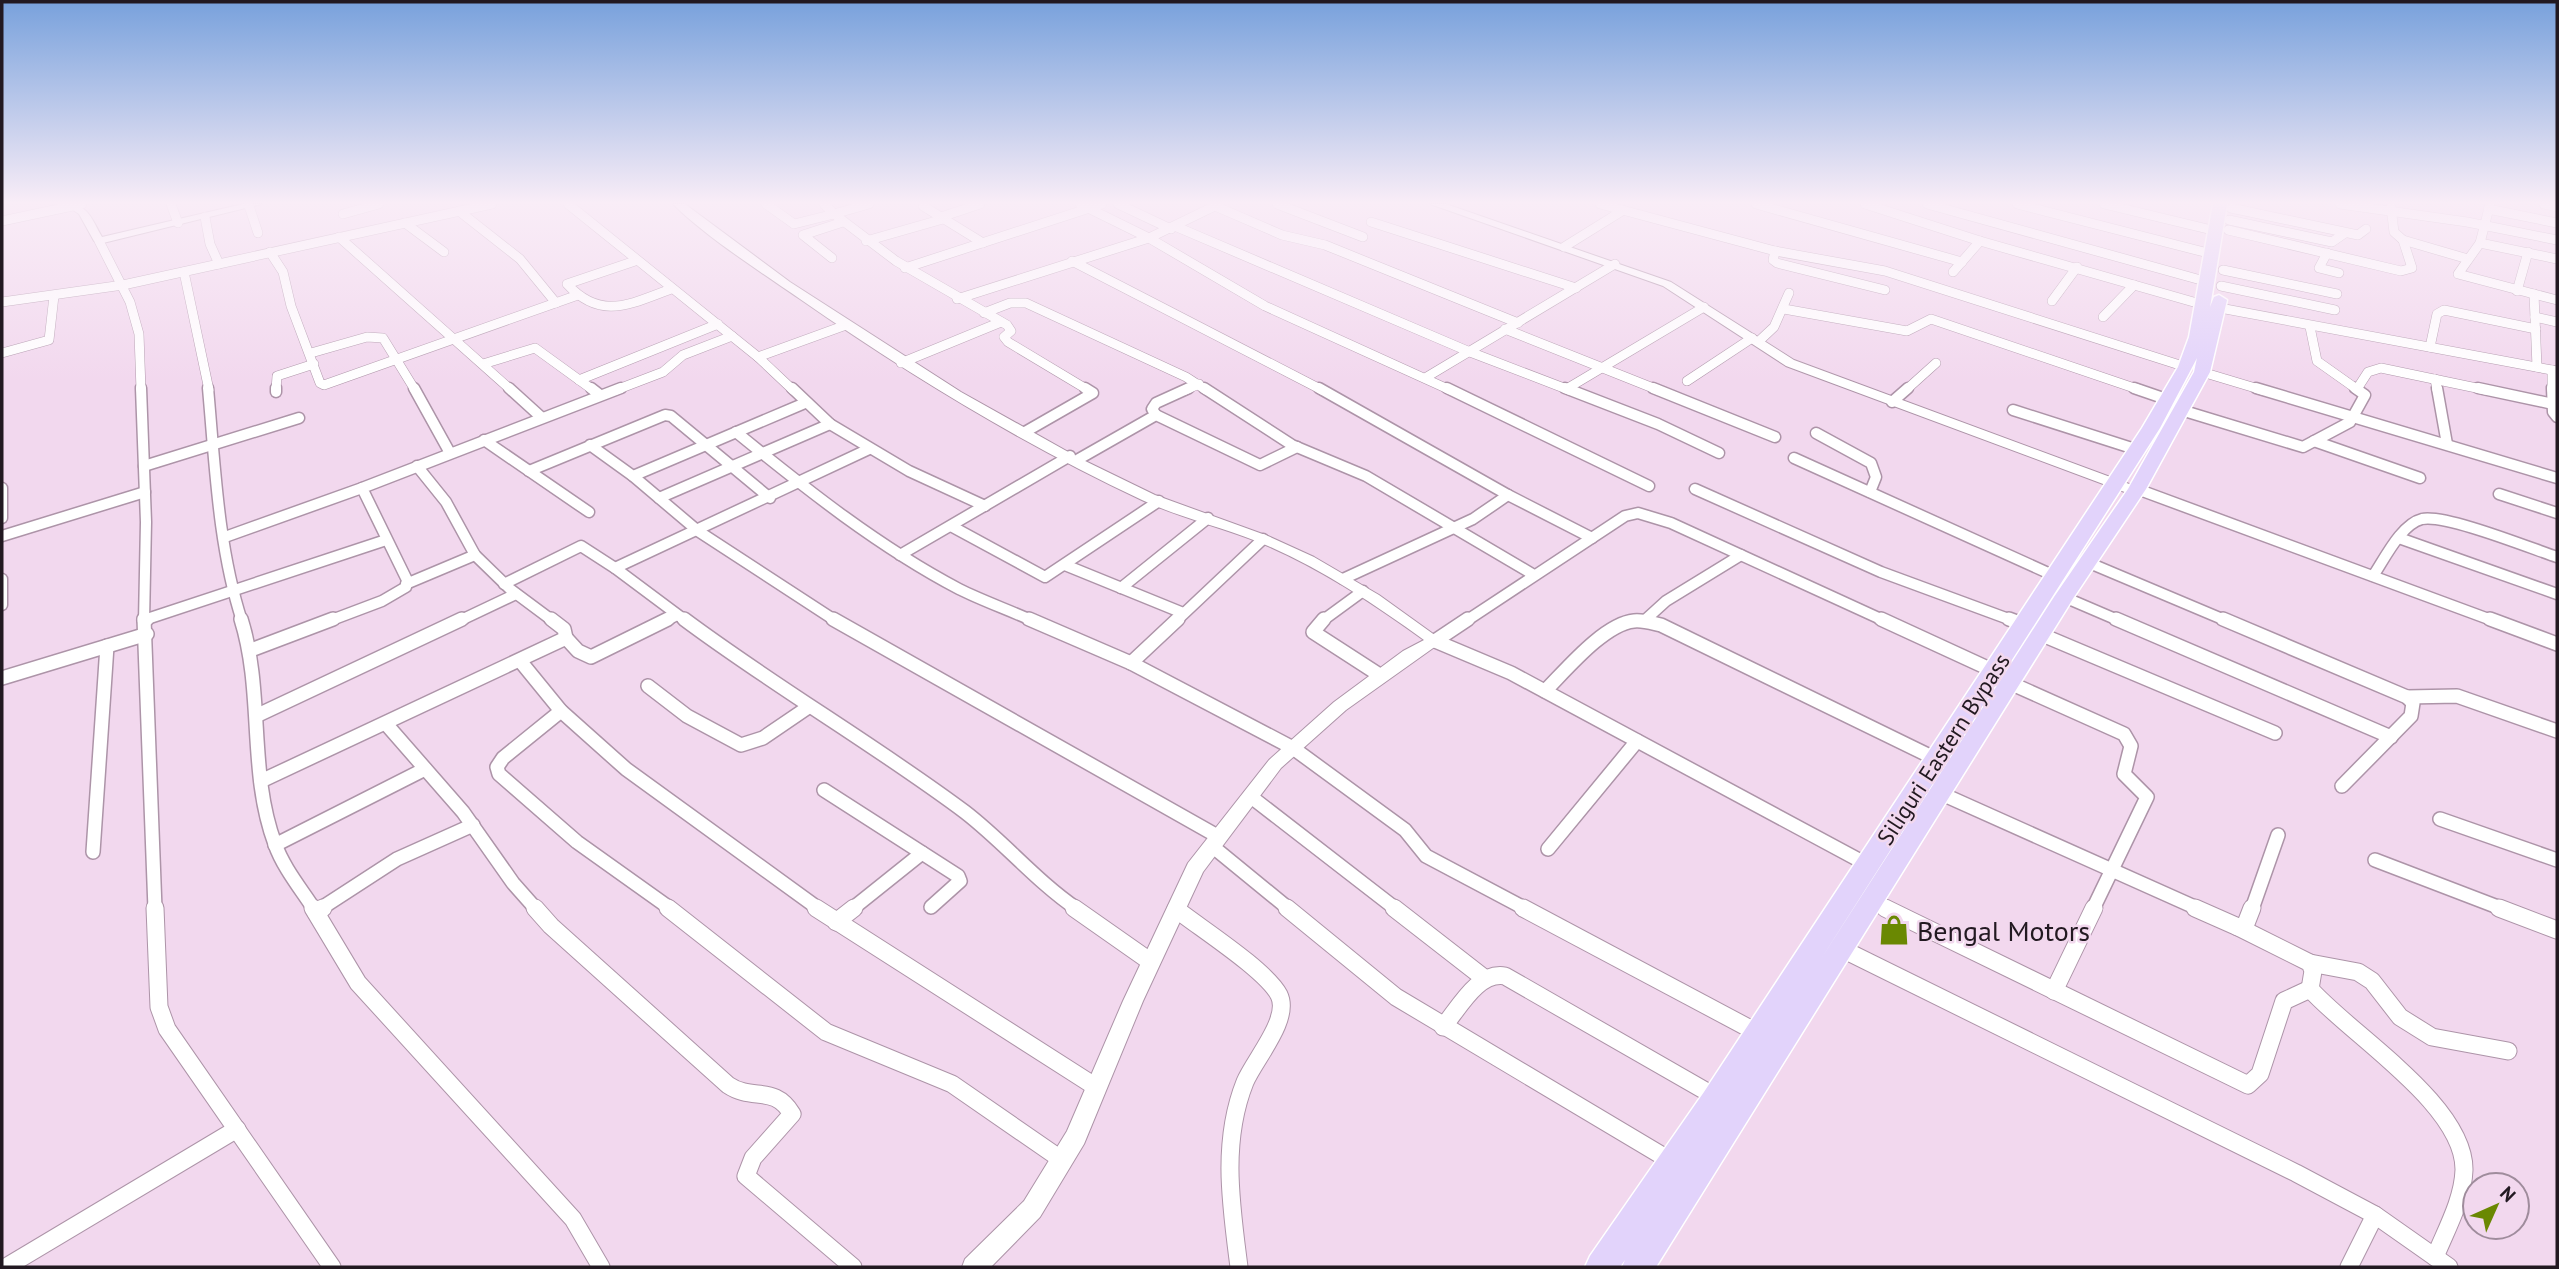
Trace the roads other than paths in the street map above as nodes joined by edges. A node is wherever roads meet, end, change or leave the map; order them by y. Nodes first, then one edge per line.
1 (111, 263) edge
2 (222, 263) edge
3 (277, 263) edge
4 (370, 263) edge
5 (523, 263) edge
6 (628, 263) edge
7 (638, 263) edge
8 (755, 263) edge
9 (898, 263) edge
10 (920, 263) edge
11 (1065, 263) edge
12 (1076, 263) edge
13 (1192, 263) edge
14 (1258, 263) edge
15 (1370, 263) edge
16 (1499, 263) edge
17 (1778, 263) edge
18 (1842, 263) edge
19 (1961, 263) edge
20 (2063, 263) edge
21 (2139, 263) edge
22 (2163, 263) edge
23 (2218, 263) edge
24 (2322, 263) edge
25 (2365, 263) edge
26 (2413, 263) edge
27 (2465, 263) edge
28 (2525, 263) edge
29 (219, 264) joint
30 (1615, 264) joint
31 (2077, 267) junction
32 (905, 268) junction
33 (184, 272) junction
34 (1953, 272) dead end
35 (2339, 273) dead end
36 (2214, 284) junction
37 (123, 285) junction
38 (2134, 285) junction
39 (1576, 288) junction
40 (671, 289) junction
41 (1885, 290) dead end
42 (2517, 290) junction
43 (1789, 293) dead end
44 (2337, 294) dead end
45 (2534, 294) junction
46 (578, 295) junction
47 (54, 296) junction
48 (2556, 296) edge
49 (957, 299) junction
50 (2052, 301) dead end
51 (2, 302) edge
52 (556, 303) junction
53 (1704, 307) junction
54 (1784, 309) junction
55 (2335, 310) dead end
56 (984, 313) junction
57 (2104, 317) dead end
58 (2535, 317) junction
59 (1001, 322) junction
60 (2557, 322) edge
61 (1518, 323) junction
62 (718, 324) junction
63 (846, 325) junction
64 (2310, 327) junction
65 (1505, 329) junction
66 (2536, 329) junction
67 (732, 336) junction
68 (454, 337) junction
69 (1755, 340) junction
70 (2430, 346) junction
71 (1469, 352) junction
72 (2, 353) edge
73 (310, 353) junction
74 (758, 357) junction
75 (398, 359) junction
76 (901, 363) junction
77 (1936, 363) dead end
78 (483, 364) junction
79 (314, 365) junction
80 (2537, 367) junction
81 (1600, 368) junction
82 (2194, 369) junction
83 (2555, 370) edge
84 (1425, 378) junction
85 (2435, 379) junction
86 (579, 380) junction
87 (1687, 381) dead end
88 (1199, 384) junction
89 (1568, 388) junction
90 (2357, 389) junction
91 (276, 392) dead end
92 (600, 395) junction
93 (1892, 402) junction
94 (805, 404) junction
95 (2173, 404) junction
96 (2553, 404) junction
97 (2013, 410) dead end
98 (1156, 415) junction
99 (2353, 416) junction
100 (541, 417) junction
101 (2557, 417) edge
102 (299, 418) dead end
103 (830, 424) junction
104 (736, 432) junction
105 (1025, 432) junction
106 (1816, 433) dead end
107 (1775, 437) dead end
108 (484, 440) junction
109 (2314, 441) junction
110 (2447, 444) junction
111 (213, 445) junction
112 (590, 445) junction
113 (704, 446) junction
114 (1297, 447) junction
115 (869, 449) junction
116 (2138, 450) junction
117 (450, 453) junction
118 (1718, 453) dead end
119 (761, 454) junction
120 (1074, 458) junction
121 (1794, 458) dead end
122 (144, 466) junction
123 (417, 466) junction
124 (731, 467) junction
125 (529, 471) junction
126 (634, 476) junction
127 (2420, 478) dead end
128 (2557, 478) edge
129 (800, 484) junction
130 (1649, 486) dead end
131 (2, 488) edge
132 (362, 488) junction
133 (2130, 488) junction
134 (1695, 489) dead end
135 (145, 492) junction
136 (1870, 492) junction
137 (2499, 494) dead end
138 (1508, 495) junction
139 (659, 498) junction
140 (770, 498) junction
141 (1159, 501) junction
142 (985, 506) junction
143 (589, 512) dead end
144 (2557, 513) edge
145 (2, 516) edge
146 (1208, 518) junction
147 (951, 526) junction
148 (1454, 528) junction
149 (698, 531) junction
150 (2, 536) edge
151 (225, 537) junction
152 (1592, 538) junction
153 (2399, 538) junction
154 (1263, 539) junction
155 (386, 540) junction
156 (475, 555) junction
157 (900, 555) junction
158 (1741, 555) junction
159 (2557, 557) edge
160 (2087, 562) junction
161 (1065, 565) junction
162 (615, 568) junction
163 (1534, 575) junction
164 (2373, 576) junction
165 (2, 579) edge
166 (1343, 579) junction
167 (406, 584) junction
168 (504, 584) junction
169 (2060, 587) junction
170 (1121, 588) junction
171 (1363, 590) junction
172 (232, 591) junction
173 (516, 594) junction
174 (2557, 594) edge
175 (2, 605) edge
176 (1183, 613) junction
177 (677, 615) junction
178 (1644, 621) junction
179 (145, 627) junction
180 (2032, 629) junction
181 (566, 638) junction
182 (1435, 642) junction
183 (2557, 644) edge
184 (107, 646) junction
185 (251, 650) junction
186 (521, 662) junction
187 (1131, 663) junction
188 (1381, 676) junction
189 (2002, 677) junction
190 (2, 678) edge
191 (648, 686) dead end
192 (1545, 691) junction
193 (2407, 697) junction
194 (807, 708) junction
195 (561, 711) junction
196 (258, 715) junction
197 (387, 725) junction
198 (2557, 731) edge
199 (2275, 733) dead end
200 (2391, 737) junction
201 (1637, 741) junction
202 (1293, 748) junction
203 (1936, 760) junction
204 (425, 769) junction
205 (261, 781) junction
206 (2342, 786) dead end
207 (824, 790) dead end
208 (1942, 793) junction
209 (1250, 796) junction
210 (2440, 819) dead end
211 (473, 825) junction
212 (2278, 835) dead end
213 (1215, 841) junction
214 (275, 845) junction
215 (1548, 849) dead end
216 (93, 852) dead end
217 (922, 853) junction
218 (2375, 859) dead end
219 (2557, 860) edge
220 (1867, 865) junction
221 (2113, 873) junction
222 (1889, 876) junction
223 (1873, 902) junction
224 (931, 906) dead end
225 (1176, 909) junction
226 (316, 912) junction
227 (836, 922) junction
228 (2238, 927) junction
229 (2557, 930) edge
230 (1820, 938) junction
231 (1843, 950) junction
232 (1151, 962) junction
233 (2309, 963) junction
234 (1484, 978) junction
235 (2310, 989) junction
236 (2054, 992) junction
237 (1443, 1027) junction
238 (1758, 1033) junction
239 (2508, 1051) dead end
240 (1096, 1087) junction
241 (1716, 1097) junction
242 (237, 1129) junction
243 (1062, 1160) junction
244 (1671, 1161) junction
245 (2375, 1215) junction
246 (2442, 1262) edge
247 (6, 1267) edge
248 (332, 1267) edge
249 (601, 1267) edge
250 (853, 1267) edge
251 (974, 1267) edge
252 (1240, 1267) edge
253 (1601, 1267) edge
254 (1638, 1267) edge
255 (2349, 1267) edge

1 - 37 street
2 - 29 street
3 - 73 street
4 - 68 street
5 - 52 street
6 - 46 street
7 - 40 street
8 - 63 street
9 - 32 street
10 - 32 street
11 - 49 street
12 - 138 street
13 - 84 street
14 - 71 street
15 - 61 street
16 - 39 street
17 - 41 street
18 - 82 street
19 - 34 street
20 - 31 street
21 - 36 street
22 - 36 street
23 - 36 main road, Siliguri Eastern Bypass
24 - 35 street
25 - 26 street
27 - 42 street
28 - 42 street
29 - 33 street
30 - 39 street
30 - 53 street
31 - 38 street
31 - 50 street
32 - 49 street
33 - 37 street
33 - 111 street
36 - 38 street
36 - 44 street
36 - 55 street
36 - 64 street
36 - 82 main road, Siliguri Eastern Bypass
37 - 47 street
37 - 122 street
38 - 57 street
39 - 61 street
40 - 46 street
40 - 62 street
42 - 45 street
43 - 54 street
45 - 48 street
45 - 58 street
46 - 52 street
47 - 51 street
47 - 72 street
49 - 56 street
52 - 68 street
53 - 69 street
53 - 81 street
54 - 69 street
54 - 95 street
56 - 59 street
56 - 88 street
58 - 60 street
58 - 66 street
59 - 76 street
59 - 105 street
61 - 65 street
62 - 67 street
62 - 86 street
63 - 74 street
63 - 76 street
64 - 70 street
64 - 90 street
65 - 71 street
65 - 81 street
66 - 70 street
66 - 80 street
67 - 74 street
67 - 92 street
68 - 75 street
68 - 78 street
69 - 87 street
69 - 93 street
70 - 80 street
71 - 84 street
71 - 89 street
73 - 75 street
73 - 79 street
74 - 94 street
75 - 79 street
75 - 117 street
76 - 105 street
77 - 93 street
78 - 86 street
78 - 100 street
79 - 91 street
80 - 83 street
81 - 89 street
81 - 107 street
82 - 95 main road, Siliguri Eastern Bypass
82 - 99 street
83 - 96 street
84 - 130 street
85 - 90 street
85 - 96 street
85 - 110 street
86 - 92 street
88 - 98 street
88 - 114 street
89 - 118 street
90 - 99 street
92 - 100 street
93 - 133 street
94 - 103 street
94 - 104 street
95 - 109 street
95 - 116 main road, Siliguri Eastern Bypass
95 - 133 main road, Siliguri Eastern Bypass
96 - 101 street
97 - 116 street
98 - 114 street
98 - 120 street
99 - 109 street
99 - 110 street
100 - 108 street
102 - 111 street
103 - 115 street
103 - 119 street
104 - 113 street
104 - 119 street
105 - 120 street
106 - 136 street
108 - 117 street
108 - 125 street
109 - 127 street
110 - 128 street
111 - 122 street
111 - 151 street
112 - 113 street
112 - 125 street
112 - 126 street
113 - 124 street
113 - 126 street
114 - 148 street
115 - 129 street
115 - 142 street
116 - 133 main road, Siliguri Eastern Bypass
117 - 123 street
119 - 124 street
119 - 129 street
120 - 141 street
120 - 142 street
121 - 136 street
122 - 135 street
123 - 132 street
123 - 156 street
124 - 139 street
124 - 140 street
125 - 143 street
126 - 139 street
129 - 140 street
129 - 157 street
131 - 145 street
132 - 151 street
132 - 155 street
133 - 160 main road, Siliguri Eastern Bypass
133 - 164 street
133 - 169 main road, Siliguri Eastern Bypass
134 - 180 street
135 - 150 street
135 - 179 street
136 - 169 street
137 - 144 street
138 - 148 street
138 - 152 street
139 - 149 street
140 - 149 street
141 - 146 street
141 - 161 street
142 - 147 street
146 - 154 street
146 - 170 street
147 - 157 street
147 - 161 street
148 - 163 street
148 - 166 street
149 - 162 street
149 - 213 street
151 - 172 street
152 - 158 street
152 - 163 street
153 - 159 street
153 - 164 street
153 - 174 street
154 - 166 street
154 - 176 street
155 - 167 street
155 - 172 street
156 - 167 street
156 - 168 street
157 - 187 street
158 - 178 street
158 - 189 street
160 - 169 main road, Siliguri Eastern Bypass
160 - 193 street
161 - 170 street
162 - 168 street
162 - 177 street
163 - 182 street
164 - 183 street
165 - 175 street
166 - 171 street
167 - 185 street
168 - 173 street
169 - 180 main road, Siliguri Eastern Bypass
169 - 200 street
170 - 176 street
171 - 182 street
171 - 188 street
172 - 179 street
172 - 185 street
173 - 181 street
173 - 196 street
176 - 187 street
177 - 181 street
177 - 194 street
178 - 192 street
178 - 203 street
179 - 184 street
179 - 242 street
180 - 189 main road, Siliguri Eastern Bypass
180 - 199 street
181 - 186 street
182 - 188 street
182 - 192 street
184 - 190 street
184 - 216 street
185 - 196 street
186 - 195 street
186 - 197 street
187 - 202 street
188 - 202 street
189 - 203 main road, Siliguri Eastern Bypass
189 - 208 main road, Siliguri Eastern Bypass
189 - 221 street
191 - 194 street
192 - 201 street
193 - 198 street
193 - 200 street
194 - 232 street
195 - 227 street
195 - 243 street
196 - 205 street
197 - 204 street
197 - 205 street
200 - 206 street
201 - 215 street
201 - 220 street
202 - 209 street
202 - 238 street
203 - 220 main road, Siliguri Eastern Bypass
204 - 211 street
204 - 214 street
205 - 214 street
207 - 217 street
208 - 221 street
208 - 222 main road, Siliguri Eastern Bypass
209 - 213 street
209 - 234 street
210 - 219 street
211 - 226 street
211 - 250 street
212 - 228 street
213 - 225 street
213 - 237 street
214 - 226 street
217 - 224 street
217 - 227 street
218 - 229 street
220 - 222 street
220 - 230 main road, Siliguri Eastern Bypass
221 - 228 street
221 - 236 street
222 - 223 main road, Siliguri Eastern Bypass
223 - 231 main road, Siliguri Eastern Bypass
223 - 236 street
225 - 232 street
225 - 252 street
226 - 249 street
227 - 240 street
228 - 233 street
230 - 231 street
230 - 238 main road, Siliguri Eastern Bypass
231 - 245 street
231 - 254 main road, Siliguri Eastern Bypass
232 - 240 street
233 - 235 street
233 - 239 street
234 - 237 street
234 - 241 street
235 - 236 street
235 - 246 street
237 - 244 street
238 - 241 main road, Siliguri Eastern Bypass
240 - 243 street
241 - 244 main road, Siliguri Eastern Bypass
242 - 247 street
242 - 248 street
243 - 251 street
244 - 253 main road, Siliguri Eastern Bypass
245 - 246 street
245 - 255 street

